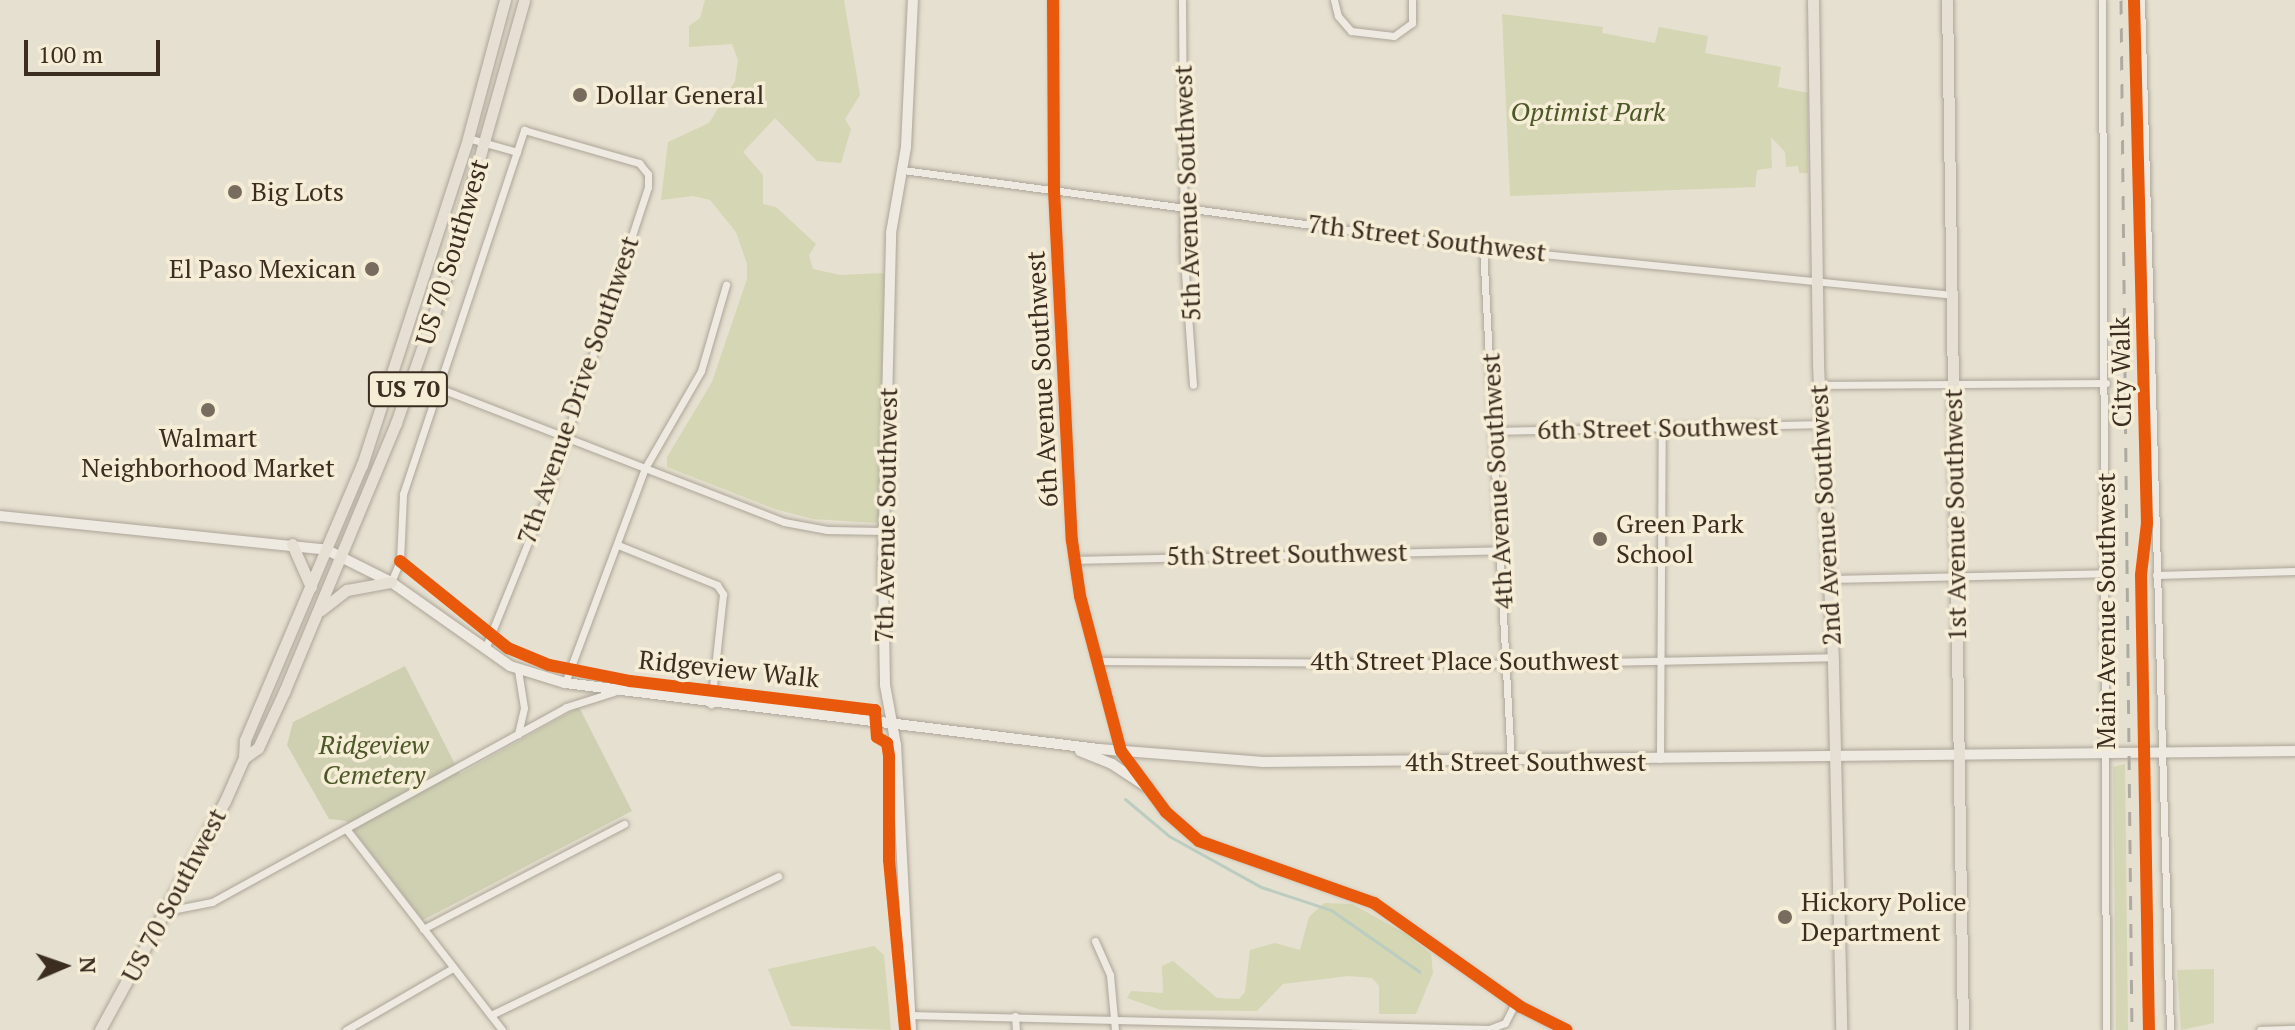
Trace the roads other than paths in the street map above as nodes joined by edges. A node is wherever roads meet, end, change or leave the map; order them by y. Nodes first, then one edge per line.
1 (505, 0) edge
2 (524, 0) edge
3 (913, 0) edge
4 (1053, 0) edge
5 (1182, 0) edge
6 (1334, 0) edge
7 (1412, 0) edge
8 (1813, 0) edge
9 (1947, 0) edge
10 (2102, 0) edge
11 (2141, 0) edge
12 (468, 138) junction
13 (486, 143) junction
14 (517, 152) junction
15 (903, 170) junction
16 (1054, 190) junction
17 (1185, 207) junction
18 (1483, 248) junction
19 (1817, 283) junction
20 (726, 285) dead end
21 (1952, 295) junction
22 (413, 378) junction
23 (1953, 383) junction
24 (2106, 383) junction
25 (1193, 385) dead end
26 (1819, 385) junction
27 (441, 391) junction
28 (1823, 424) junction
29 (1662, 427) junction
30 (1494, 431) junction
31 (566, 437) junction
32 (645, 468) junction
33 (0, 516) edge
34 (884, 531) junction
35 (292, 544) junction
36 (618, 545) junction
37 (327, 550) junction
38 (1500, 550) junction
39 (342, 557) junction
40 (1074, 560) junction
41 (2295, 571) edge
42 (2107, 573) junction
43 (2156, 575) junction
44 (1956, 576) junction
45 (1830, 579) junction
46 (391, 582) junction
47 (311, 588) junction
48 (318, 613) junction
49 (485, 649) junction
50 (1832, 657) junction
51 (1097, 661) junction
52 (1662, 661) junction
53 (1506, 664) junction
54 (518, 670) junction
55 (565, 683) junction
56 (614, 692) junction
57 (711, 704) junction
58 (892, 725) junction
59 (518, 734) junction
60 (1051, 742) junction
61 (1121, 751) junction
62 (2295, 751) edge
63 (2162, 753) junction
64 (1958, 754) junction
65 (2106, 754) junction
66 (244, 758) junction
67 (1834, 759) junction
68 (1511, 762) junction
69 (1660, 762) junction
70 (1147, 787) junction
71 (624, 824) dead end
72 (347, 830) junction
73 (778, 876) dead end
74 (167, 911) junction
75 (423, 929) junction
76 (1095, 941) dead end
77 (453, 968) junction
78 (1515, 1003) junction
79 (491, 1015) junction
80 (909, 1015) junction
81 (1015, 1016) junction
82 (1115, 1026) edge
83 (1261, 1027) edge
84 (2295, 1029) edge
85 (100, 1030) edge
86 (346, 1030) edge
87 (502, 1030) edge
88 (911, 1030) edge
89 (1016, 1030) edge
90 (1567, 1030) edge
91 (1841, 1030) edge
92 (1963, 1030) edge
93 (2106, 1030) edge
94 (2170, 1030) edge
95 (2260, 1030) edge

1 - 12 main road, US 70 Southwest / US 70
2 - 13 main road, US 70 Southwest / US 70
3 - 15 main road, 7th Avenue Southwest
4 - 16 street, 6th Avenue Southwest
5 - 17 street, 5th Avenue Southwest
6 - 7 street
8 - 19 main road, 2nd Avenue Southwest
9 - 21 main road, 1st Avenue Southwest
10 - 24 street, Main Avenue Southwest
11 - 43 street
12 - 13 street
12 - 37 main road, US 70 Southwest / US 70
13 - 14 street
13 - 22 main road, US 70 Southwest / US 70
14 - 27 street
14 - 31 street, 7th Avenue Drive Southwest
15 - 16 street, 7th Street Southwest
15 - 34 main road, 7th Avenue Southwest
16 - 17 street, 7th Street Southwest
16 - 40 street, 6th Avenue Southwest
17 - 18 street, 7th Street Southwest
17 - 25 street, 5th Avenue Southwest
18 - 19 street, 7th Street Southwest
18 - 30 street, 4th Avenue Southwest
19 - 21 street, 7th Street Southwest
19 - 26 main road, 2nd Avenue Southwest
20 - 32 street
21 - 23 main road, 1st Avenue Southwest
22 - 27 street
22 - 39 main road, US 70 Southwest / US 70
23 - 24 street
23 - 26 street
23 - 44 main road, 1st Avenue Southwest
24 - 42 street, Main Avenue Southwest
26 - 28 main road, 2nd Avenue Southwest
27 - 31 street
27 - 46 street
28 - 29 street, 6th Street Southwest
28 - 45 main road, 2nd Avenue Southwest
29 - 30 street, 6th Street Southwest
29 - 52 street
30 - 38 street, 4th Avenue Southwest
31 - 32 street
31 - 49 street, 7th Avenue Drive Southwest
32 - 34 street
32 - 36 street
33 - 35 main road, 4th Street Southwest
34 - 58 main road, 7th Avenue Southwest
35 - 37 main road, 4th Street Southwest
35 - 47 main road
36 - 55 street
36 - 57 street
37 - 39 main road, 4th Street Southwest
37 - 47 main road, US 70 Southwest / US 70
38 - 40 street, 5th Street Southwest
38 - 53 street, 4th Avenue Southwest
39 - 46 main road, 4th Street Southwest
39 - 48 main road, US 70 Southwest / US 70
40 - 51 street, 6th Avenue Southwest
41 - 43 street
42 - 44 street
42 - 65 street, Main Avenue Southwest
43 - 63 street
44 - 45 street
44 - 64 main road, 1st Avenue Southwest
45 - 50 main road, 2nd Avenue Southwest
46 - 48 main road
46 - 49 main road, 4th Street Southwest
47 - 66 main road, US 70 Southwest / US 70
48 - 66 main road, US 70 Southwest / US 70
49 - 54 main road, 4th Street Southwest
50 - 52 street, 4th Street Place Southwest
50 - 67 main road, 2nd Avenue Southwest
51 - 53 street, 4th Street Place Southwest
51 - 61 street, 6th Avenue Southwest
52 - 53 street, 4th Street Place Southwest
52 - 69 street
53 - 68 street, 4th Avenue Southwest
54 - 55 main road, 4th Street Southwest
54 - 59 street
55 - 56 main road, 4th Street Southwest
56 - 57 main road, 4th Street Southwest
56 - 59 street
57 - 58 main road, 4th Street Southwest
58 - 60 main road, 4th Street Southwest
58 - 80 main road, 7th Avenue Southwest
59 - 72 street
60 - 61 main road, 4th Street Southwest
60 - 70 main road
61 - 68 main road, 4th Street Southwest
61 - 70 street
62 - 63 main road, 4th Street Southwest
63 - 65 main road, 4th Street Southwest
63 - 94 street
64 - 65 main road, 4th Street Southwest
64 - 67 main road, 4th Street Southwest
64 - 92 main road, 1st Avenue Southwest
65 - 93 street, Main Avenue Southwest
66 - 74 main road, US 70 Southwest / US 70
67 - 69 main road, 4th Street Southwest
67 - 91 main road, 2nd Avenue Southwest
68 - 69 main road, 4th Street Southwest
70 - 78 street
71 - 75 street
72 - 74 street
72 - 75 street
73 - 79 street
74 - 85 main road, US 70 Southwest / US 70
75 - 77 street
76 - 82 street
77 - 79 street
77 - 86 street
78 - 83 street
78 - 90 street
79 - 87 street
80 - 81 street
80 - 88 main road, 7th Avenue Southwest
81 - 82 street
81 - 89 street
82 - 83 street
84 - 95 street

